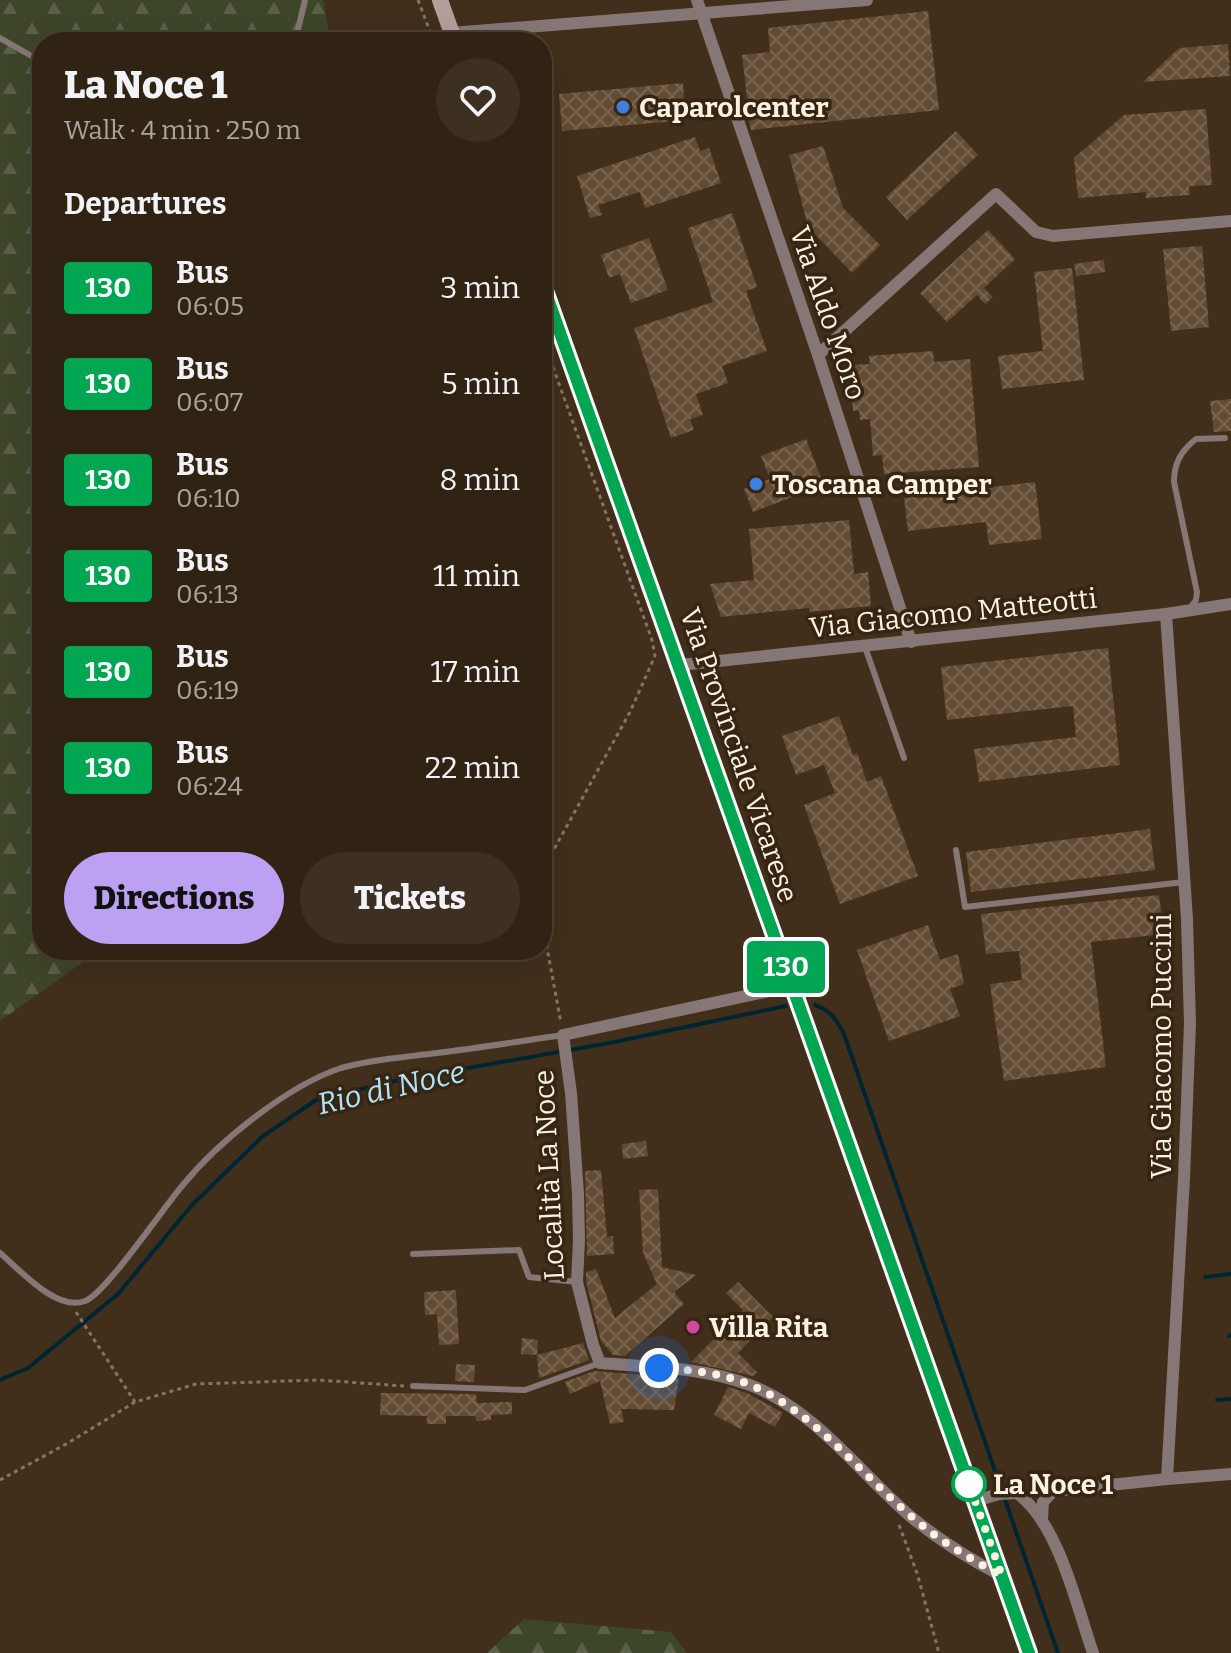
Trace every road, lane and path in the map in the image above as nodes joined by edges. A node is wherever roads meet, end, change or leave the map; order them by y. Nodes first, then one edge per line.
1 (305, 0) edge
2 (418, 0) edge
3 (440, 0) edge
4 (697, 0) edge
5 (867, 0) edge
6 (701, 14) junction
7 (297, 32) edge
8 (430, 32) edge
9 (451, 32) edge
10 (507, 32) edge
11 (0, 38) edge
12 (32, 56) edge
13 (1231, 221) edge
14 (552, 310) edge
15 (818, 355) junction
16 (552, 365) edge
17 (1225, 438) dead end
18 (1231, 604) edge
19 (1189, 609) junction
20 (1166, 614) junction
21 (911, 642) junction
22 (865, 647) junction
23 (680, 665) junction
24 (904, 758) dead end
25 (956, 850) dead end
26 (552, 853) edge
27 (1184, 882) junction
28 (549, 960) edge
29 (793, 986) junction
30 (565, 1045) junction
31 (0, 1253) edge
32 (413, 1254) dead end
33 (577, 1282) junction
34 (80, 1319) dead end
35 (600, 1363) junction
36 (413, 1386) joint
37 (135, 1402) junction
38 (1231, 1474) edge
39 (1167, 1479) junction
40 (0, 1480) edge
41 (975, 1501) junction
42 (896, 1518) dead end
43 (1042, 1519) junction
44 (1002, 1576) junction
45 (939, 1653) edge
46 (1029, 1653) edge
47 (1093, 1653) edge

1 - 7 lane
2 - 8 path
3 - 9 main road
4 - 6 street, Via Aldo Moro
5 - 6 street
6 - 10 street
6 - 15 street, Via Aldo Moro
11 - 12 lane
13 - 15 street
14 - 23 main road, Via Provinciale Vicarese
15 - 21 street, Via Aldo Moro
16 - 26 path
17 - 19 lane
18 - 19 street, Via Giacomo Matteotti
19 - 20 street, Via Giacomo Matteotti
20 - 21 street, Via Giacomo Matteotti
20 - 27 street, Via Giacomo Puccini
21 - 22 street, Via Giacomo Matteotti
22 - 23 street, Via Giacomo Matteotti
22 - 24 lane
23 - 29 main road, Via Provinciale Vicarese
25 - 27 lane
27 - 39 street, Via Giacomo Puccini
28 - 30 path
29 - 30 street, Località La Noce
29 - 41 main road, Via Provinciale Vicarese
30 - 31 lane
30 - 33 street, Località La Noce
32 - 33 lane
33 - 35 street, Località La Noce
34 - 37 path
35 - 36 lane
35 - 44 street
36 - 37 path
37 - 40 path
38 - 39 street
39 - 43 street
41 - 43 street
41 - 44 main road, Via Provinciale Vicarese
42 - 45 path
43 - 47 street
44 - 46 main road, Via Provinciale Vicarese

